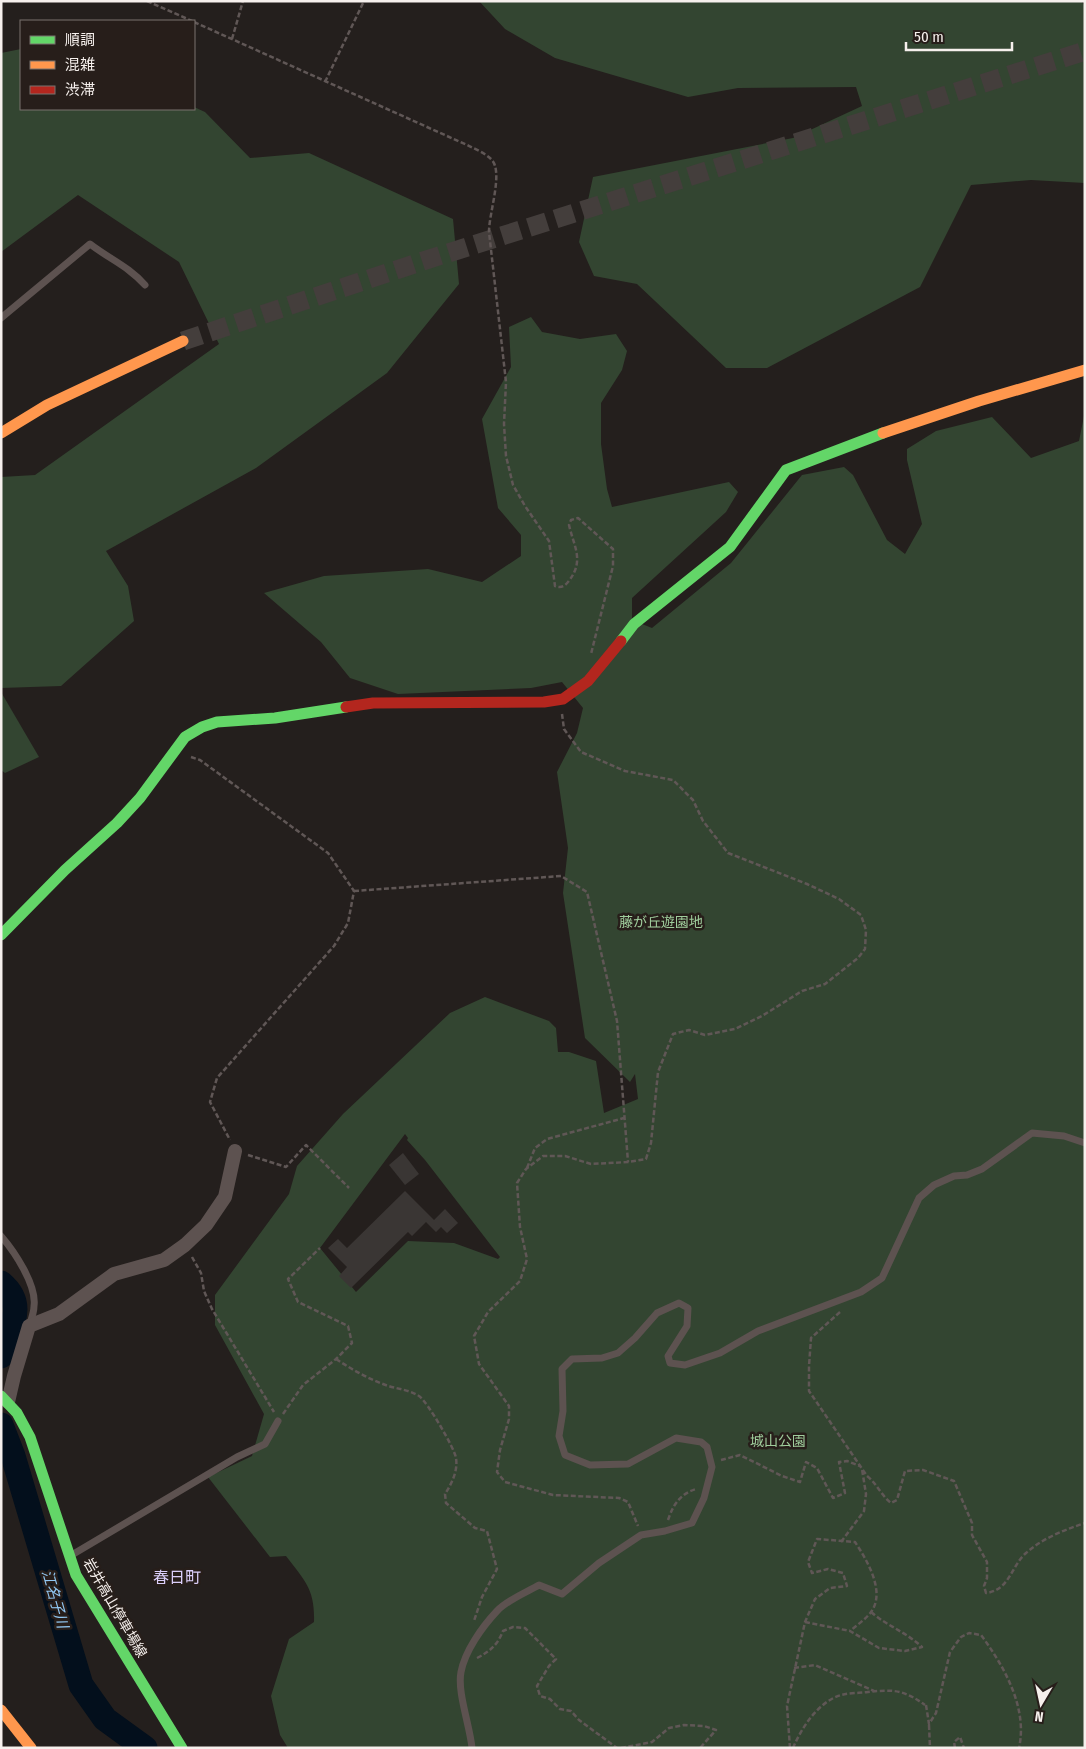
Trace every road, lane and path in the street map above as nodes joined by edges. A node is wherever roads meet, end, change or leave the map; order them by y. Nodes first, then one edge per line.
1 (147, 1) edge
2 (242, 1) edge
3 (364, 1) edge
4 (189, 20) edge
5 (195, 23) edge
6 (232, 39) junction
7 (325, 82) junction
8 (145, 285) dead end
9 (1, 318) edge
10 (183, 341) tunnel mouth
11 (1085, 370) edge
12 (1, 433) edge
13 (590, 657) dead end
14 (563, 699) junction
15 (176, 751) junction
16 (354, 891) junction
17 (1, 935) edge
18 (624, 1118) junction
19 (1085, 1143) edge
20 (235, 1151) junction
21 (628, 1162) junction
22 (526, 1169) junction
23 (349, 1188) dead end
24 (1, 1236) edge
25 (185, 1244) junction
26 (320, 1248) dead end
27 (861, 1292) junction
28 (29, 1326) junction
29 (336, 1359) junction
30 (5, 1399) edge
31 (278, 1421) junction
32 (710, 1462) junction
33 (862, 1467) junction
34 (707, 1486) junction
35 (1085, 1523) edge
36 (665, 1531) junction
37 (641, 1535) junction
38 (841, 1542) junction
39 (68, 1556) junction
40 (872, 1612) junction
41 (805, 1622) junction
42 (471, 1627) dead end
43 (850, 1630) junction
44 (464, 1666) junction
45 (794, 1668) junction
46 (875, 1691) junction
47 (926, 1705) junction
48 (1, 1710) edge
49 (929, 1747) edge
50 (31, 1748) edge
51 (182, 1748) edge
52 (472, 1748) edge
53 (619, 1748) edge
54 (700, 1748) edge
55 (791, 1748) edge
56 (955, 1748) edge
57 (964, 1748) edge
58 (1019, 1748) edge

1 - 4 path
2 - 6 path
3 - 7 path
5 - 6 path
6 - 7 path
7 - 13 path
8 - 9 lane
10 - 12 street
11 - 14 street
14 - 15 street
14 - 21 path
15 - 16 path
15 - 17 street
16 - 18 path
16 - 20 path
18 - 21 path
18 - 22 path
19 - 27 lane
20 - 23 path
20 - 25 street
21 - 22 path
22 - 37 path
24 - 28 lane
25 - 28 street
25 - 31 path
26 - 29 path
27 - 32 lane
27 - 33 path
28 - 30 street
29 - 31 path
29 - 42 path
30 - 39 street, 岩井高山停車場線
31 - 39 lane
32 - 33 path
32 - 34 lane
33 - 35 path
33 - 38 path
34 - 36 path
34 - 36 lane
36 - 37 lane
37 - 44 lane
38 - 40 path
38 - 41 path
39 - 51 street, 岩井高山停車場線
40 - 43 path
40 - 43 path
41 - 43 path
41 - 45 path
44 - 52 lane
44 - 53 path
45 - 46 path
45 - 55 path
46 - 47 path
46 - 55 path
47 - 49 path
47 - 58 path
48 - 50 street
53 - 54 path
56 - 57 path

